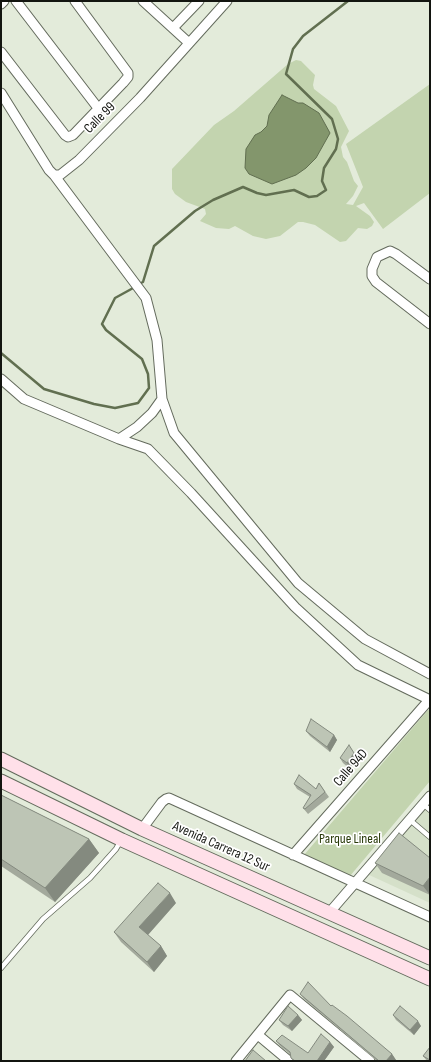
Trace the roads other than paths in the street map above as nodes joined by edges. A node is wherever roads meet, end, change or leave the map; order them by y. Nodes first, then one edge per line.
1 (4, 1) edge
2 (16, 1) edge
3 (75, 1) edge
4 (143, 1) edge
5 (199, 1) edge
6 (227, 1) edge
7 (1, 4) edge
8 (173, 28) junction
9 (189, 43) junction
10 (1, 52) edge
11 (1, 93) edge
12 (98, 108) junction
13 (54, 175) junction
14 (430, 280) edge
15 (430, 324) edge
16 (1, 380) edge
17 (162, 399) junction
18 (119, 439) junction
19 (430, 674) edge
20 (430, 700) edge
21 (1, 759) edge
22 (1, 780) edge
23 (430, 796) edge
24 (427, 807) edge
25 (410, 820) junction
26 (142, 829) junction
27 (430, 837) edge
28 (122, 840) junction
29 (293, 855) junction
30 (354, 884) junction
31 (329, 913) junction
32 (430, 917) edge
33 (430, 958) edge
34 (1, 968) edge
35 (430, 979) edge
36 (258, 1035) junction
37 (236, 1061) edge
38 (289, 1061) edge
39 (370, 1061) edge

1 - 7 street
2 - 12 street
3 - 12 street
4 - 8 street
5 - 8 street
6 - 9 street, Calle 99
8 - 9 street
9 - 13 street, Calle 99
10 - 12 street
11 - 13 street
13 - 17 street
14 - 15 street
16 - 18 street
17 - 18 street
17 - 19 street
18 - 20 street
20 - 29 street, Calle 94D
21 - 26 street, Avenida Carrera 12 Sur
22 - 28 street
23 - 24 street
24 - 25 street
25 - 27 lane
25 - 30 street
26 - 29 street
26 - 31 street, Avenida Carrera 12 Sur
28 - 34 lane
28 - 35 street
29 - 30 street
30 - 31 street
30 - 32 street
31 - 33 street, Avenida Carrera 12 Sur
36 - 37 street
36 - 38 street
36 - 39 street

